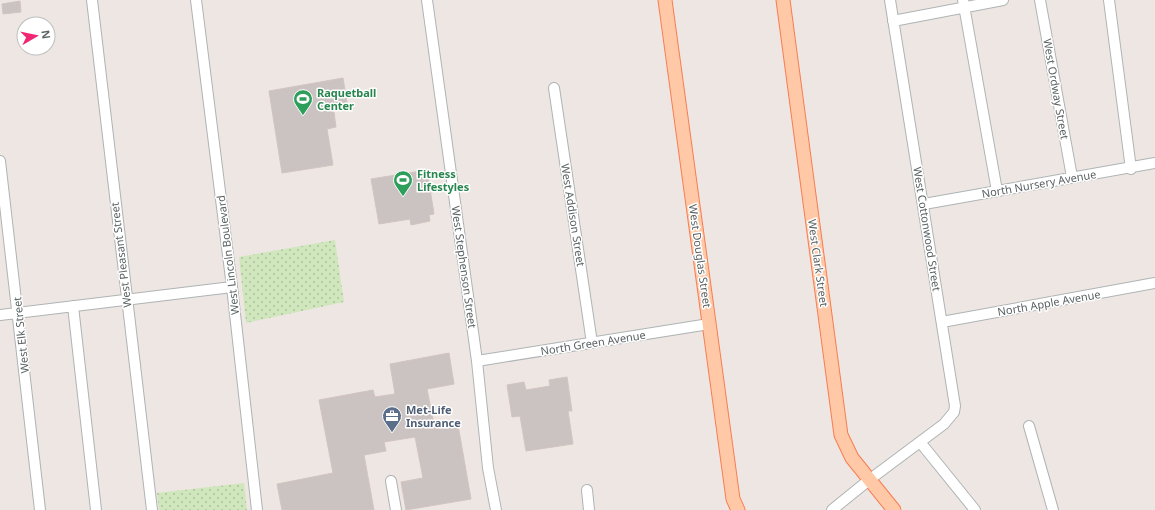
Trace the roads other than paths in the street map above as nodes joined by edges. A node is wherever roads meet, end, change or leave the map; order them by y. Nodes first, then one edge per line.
1 (92, 0) edge
2 (196, 0) edge
3 (427, 0) edge
4 (665, 0) edge
5 (783, 0) edge
6 (890, 0) edge
7 (1003, 0) edge
8 (1040, 0) edge
9 (1109, 0) edge
10 (964, 4) edge
11 (893, 21) junction
12 (554, 88) dead end
13 (0, 161) edge
14 (1155, 163) edge
15 (1131, 169) junction
16 (1072, 177) junction
17 (997, 191) junction
18 (924, 204) junction
19 (1155, 283) edge
20 (232, 287) junction
21 (127, 300) junction
22 (73, 306) junction
23 (19, 313) junction
24 (0, 315) edge
25 (942, 322) junction
26 (709, 324) junction
27 (592, 343) junction
28 (477, 361) junction
29 (1028, 426) dead end
30 (920, 442) junction
31 (869, 480) junction
32 (391, 482) dead end
33 (587, 490) dead end
34 (40, 510) edge
35 (96, 510) edge
36 (152, 510) edge
37 (257, 510) edge
38 (396, 510) edge
39 (496, 510) edge
40 (589, 510) edge
41 (738, 510) edge
42 (832, 510) edge
43 (894, 510) edge
44 (975, 510) edge
45 (1053, 510) edge

1 - 21 street, West Pleasant Street
2 - 20 street, West Lincoln Boulevard
3 - 28 street, West Stephenson Street
4 - 26 main road, West Douglas Street
5 - 31 main road, West Clark Street
6 - 11 street, West Cottonwood Street
7 - 10 street
8 - 16 street, West Ordway Street
9 - 15 street
10 - 11 street
10 - 17 street
11 - 18 street, West Cottonwood Street
12 - 27 street, West Addison Street
13 - 23 street, West Elk Street
14 - 15 street, North Nursery Avenue
15 - 16 street, North Nursery Avenue
16 - 17 street, North Nursery Avenue
17 - 18 street, North Nursery Avenue
18 - 25 street, West Cottonwood Street
19 - 25 street, North Apple Avenue
20 - 21 street
20 - 37 street, West Lincoln Boulevard
21 - 22 street
21 - 36 street, West Pleasant Street
22 - 23 street
22 - 35 street
23 - 24 street
23 - 34 street, West Elk Street
25 - 30 street, West Cottonwood Street
26 - 27 street, North Green Avenue
26 - 41 main road, West Douglas Street
27 - 28 street, North Green Avenue
28 - 39 street, West Stephenson Street
29 - 45 street
30 - 31 street
30 - 44 street
31 - 42 street
31 - 43 main road, West Clark Street
32 - 38 street
33 - 40 street

